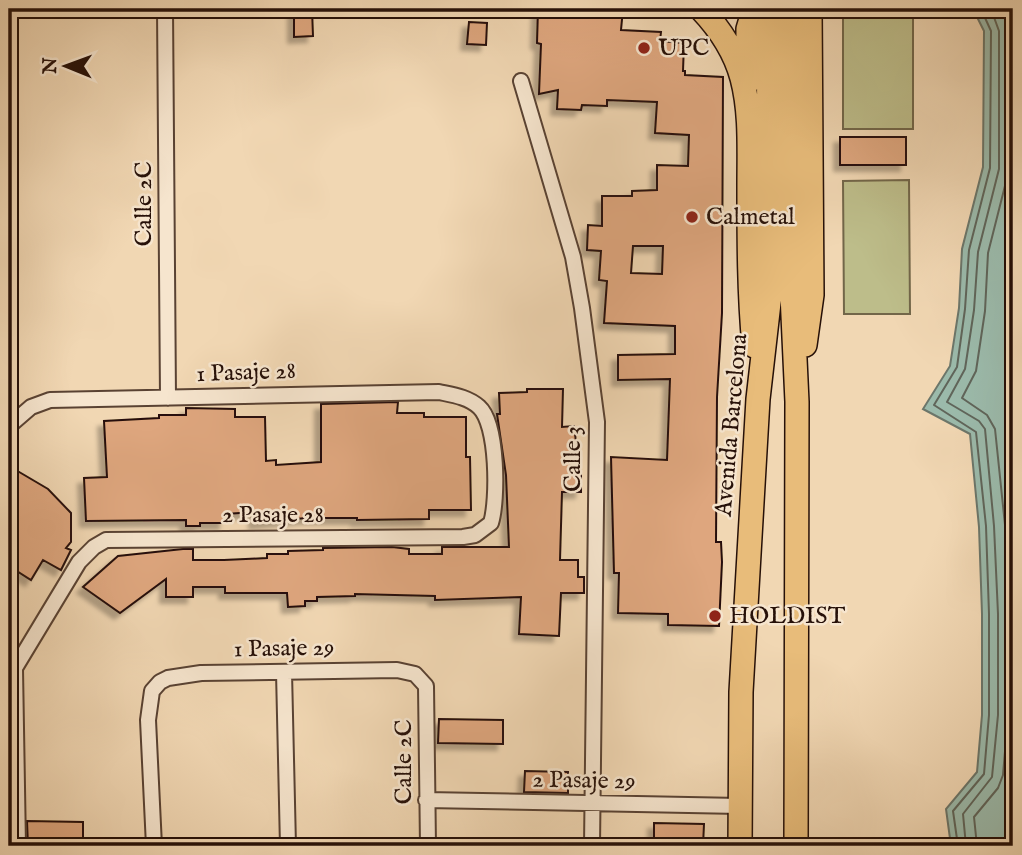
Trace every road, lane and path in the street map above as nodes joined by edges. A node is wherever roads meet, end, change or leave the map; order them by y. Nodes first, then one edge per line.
1 (165, 9) edge
2 (701, 9) edge
3 (754, 9) edge
4 (768, 9) edge
5 (790, 9) edge
6 (808, 15) edge
7 (521, 80) dead end
8 (749, 120) junction
9 (781, 294) junction
10 (168, 398) junction
11 (758, 399) junction
12 (797, 402) junction
13 (12, 422) edge
14 (475, 535) joint
15 (284, 672) junction
16 (12, 674) edge
17 (421, 679) joint
18 (426, 800) junction
19 (593, 803) junction
20 (740, 806) junction
21 (18, 846) edge
22 (154, 846) edge
23 (288, 846) edge
24 (428, 846) edge
25 (592, 846) edge
26 (740, 846) edge
27 (796, 846) edge

1 - 10 street, Calle 2C
2 - 8 main road
3 - 8 main road
4 - 9 main road, Avenida Barcelona
5 - 9 main road, Avenida Barcelona
6 - 12 main road
7 - 19 street, Calle 3
8 - 11 main road
9 - 11 main road, Avenida Barcelona
9 - 12 main road, Avenida Barcelona
10 - 13 street, 1 Pasaje 28
10 - 14 street, 1 Pasaje 28
11 - 20 main road, Avenida Barcelona
12 - 27 main road, Avenida Barcelona
14 - 16 street, 2 Pasaje 28
15 - 17 street, 1 Pasaje 29
15 - 22 street, 1 Pasaje 29
15 - 23 street
16 - 21 street
17 - 18 street, Calle 2C
18 - 19 street, 2 Pasaje 29
18 - 24 street, Calle 2C
19 - 20 street, 2 Pasaje 29
19 - 25 street, Calle 3
20 - 26 main road, Avenida Barcelona

